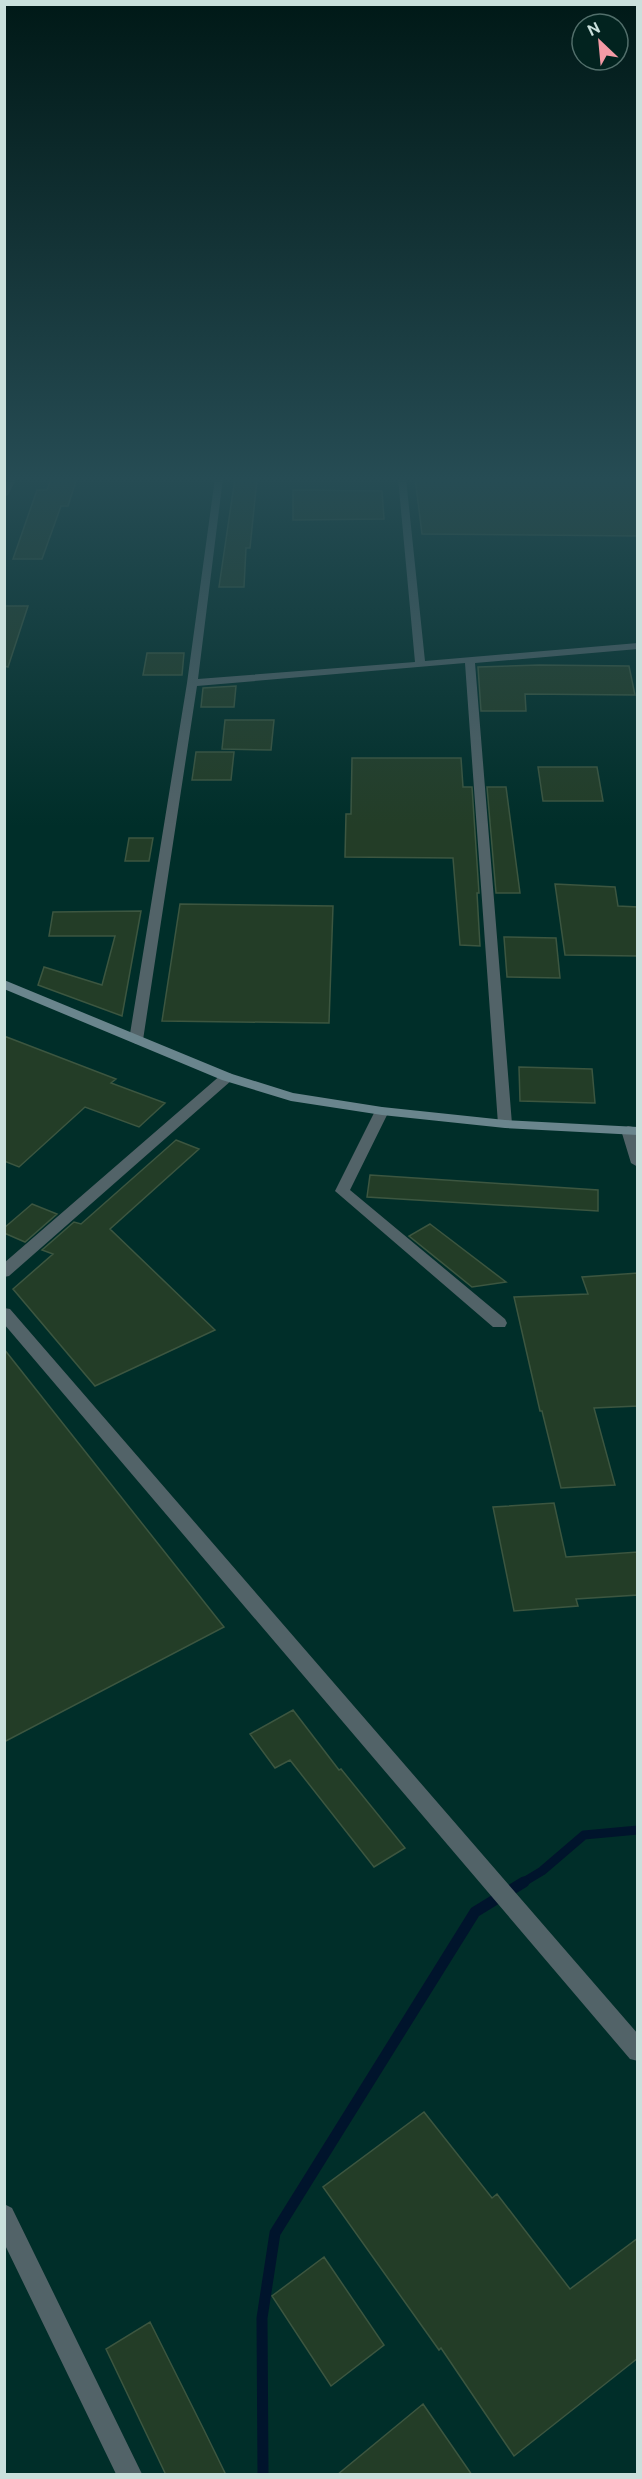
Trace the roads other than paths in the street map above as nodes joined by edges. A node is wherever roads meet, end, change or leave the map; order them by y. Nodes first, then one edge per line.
1 (204, 594) edge
2 (413, 594) edge
3 (638, 646) edge
4 (470, 662) junction
5 (420, 665) junction
6 (192, 683) junction
7 (4, 984) edge
8 (136, 1040) junction
9 (227, 1077) junction
10 (382, 1112) junction
11 (505, 1124) junction
12 (633, 1131) edge
13 (638, 1162) edge
14 (4, 1272) edge
15 (4, 1313) edge
16 (499, 1323) dead end
17 (638, 2051) edge
18 (4, 2216) edge
19 (129, 2475) edge

1 - 6 street
2 - 5 street
3 - 4 street
4 - 5 street
4 - 11 street
5 - 6 street
6 - 8 street
7 - 8 main road
8 - 9 main road
9 - 10 main road
9 - 14 street
10 - 11 main road
10 - 16 street
11 - 12 main road
12 - 13 street
15 - 17 street
18 - 19 street

